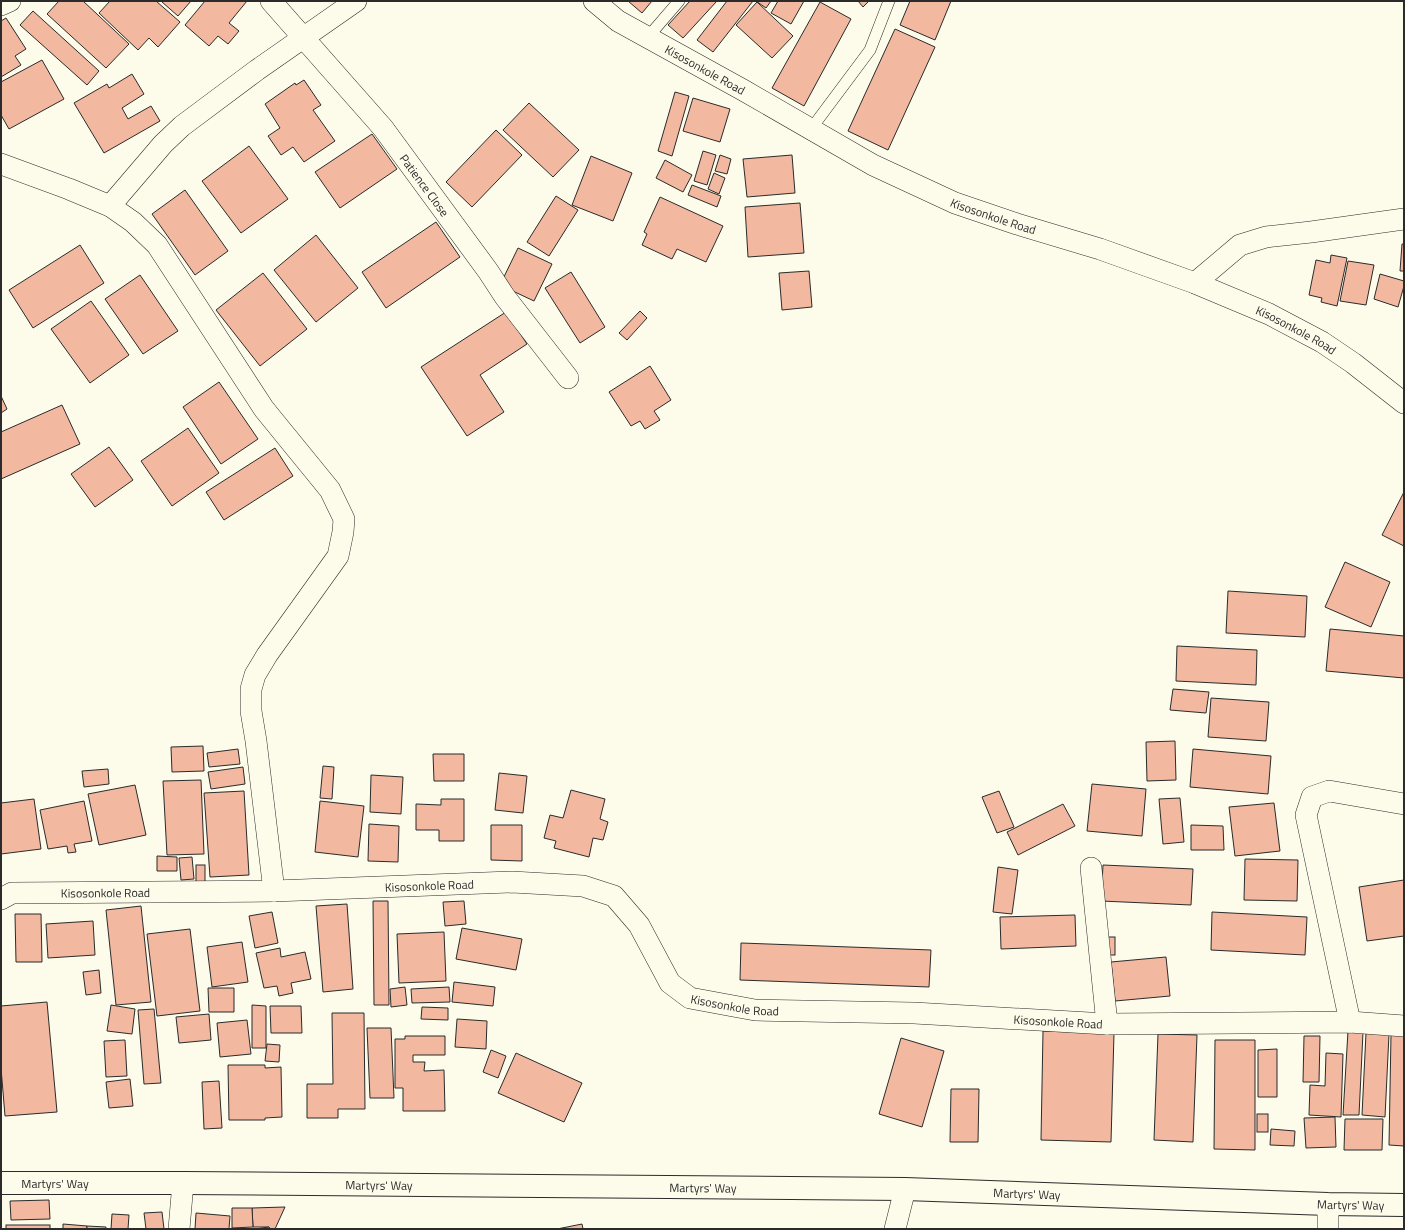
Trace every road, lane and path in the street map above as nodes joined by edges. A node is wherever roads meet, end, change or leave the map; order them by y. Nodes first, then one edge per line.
1 (10, 1) edge
2 (271, 1) edge
3 (356, 1) edge
4 (594, 1) edge
5 (679, 1) edge
6 (889, 1) edge
7 (1, 5) edge
8 (304, 37) junction
9 (648, 37) junction
10 (811, 129) junction
11 (1, 164) edge
12 (110, 206) junction
13 (1404, 219) edge
14 (1195, 283) junction
15 (568, 378) dead end
16 (1404, 403) edge
17 (1404, 804) edge
18 (1091, 868) dead end
19 (274, 891) junction
20 (1, 899) edge
21 (1350, 1022) junction
22 (1107, 1024) junction
23 (1404, 1026) edge
24 (183, 1183) junction
25 (1, 1184) edge
26 (905, 1189) junction
27 (1328, 1204) junction
28 (1404, 1205) edge
29 (179, 1229) edge
30 (895, 1229) edge
31 (1328, 1229) edge

1 - 7 street
2 - 8 street, Patience Close
3 - 8 street
4 - 9 street, Kisosonkole Road
5 - 9 lane
6 - 10 lane
8 - 12 street
8 - 15 street, Patience Close
9 - 10 street, Kisosonkole Road
10 - 14 street, Kisosonkole Road
11 - 12 street
12 - 19 street
13 - 14 street
14 - 16 street, Kisosonkole Road
17 - 21 street
18 - 22 street
19 - 20 street, Kisosonkole Road
19 - 22 street, Kisosonkole Road
21 - 22 street, Kisosonkole Road
21 - 23 street, Kisosonkole Road
24 - 25 main road, Martyrs' Way
24 - 26 main road, Martyrs' Way
24 - 29 street
26 - 27 main road, Martyrs' Way
26 - 30 street
27 - 28 main road, Martyrs' Way
27 - 31 street

